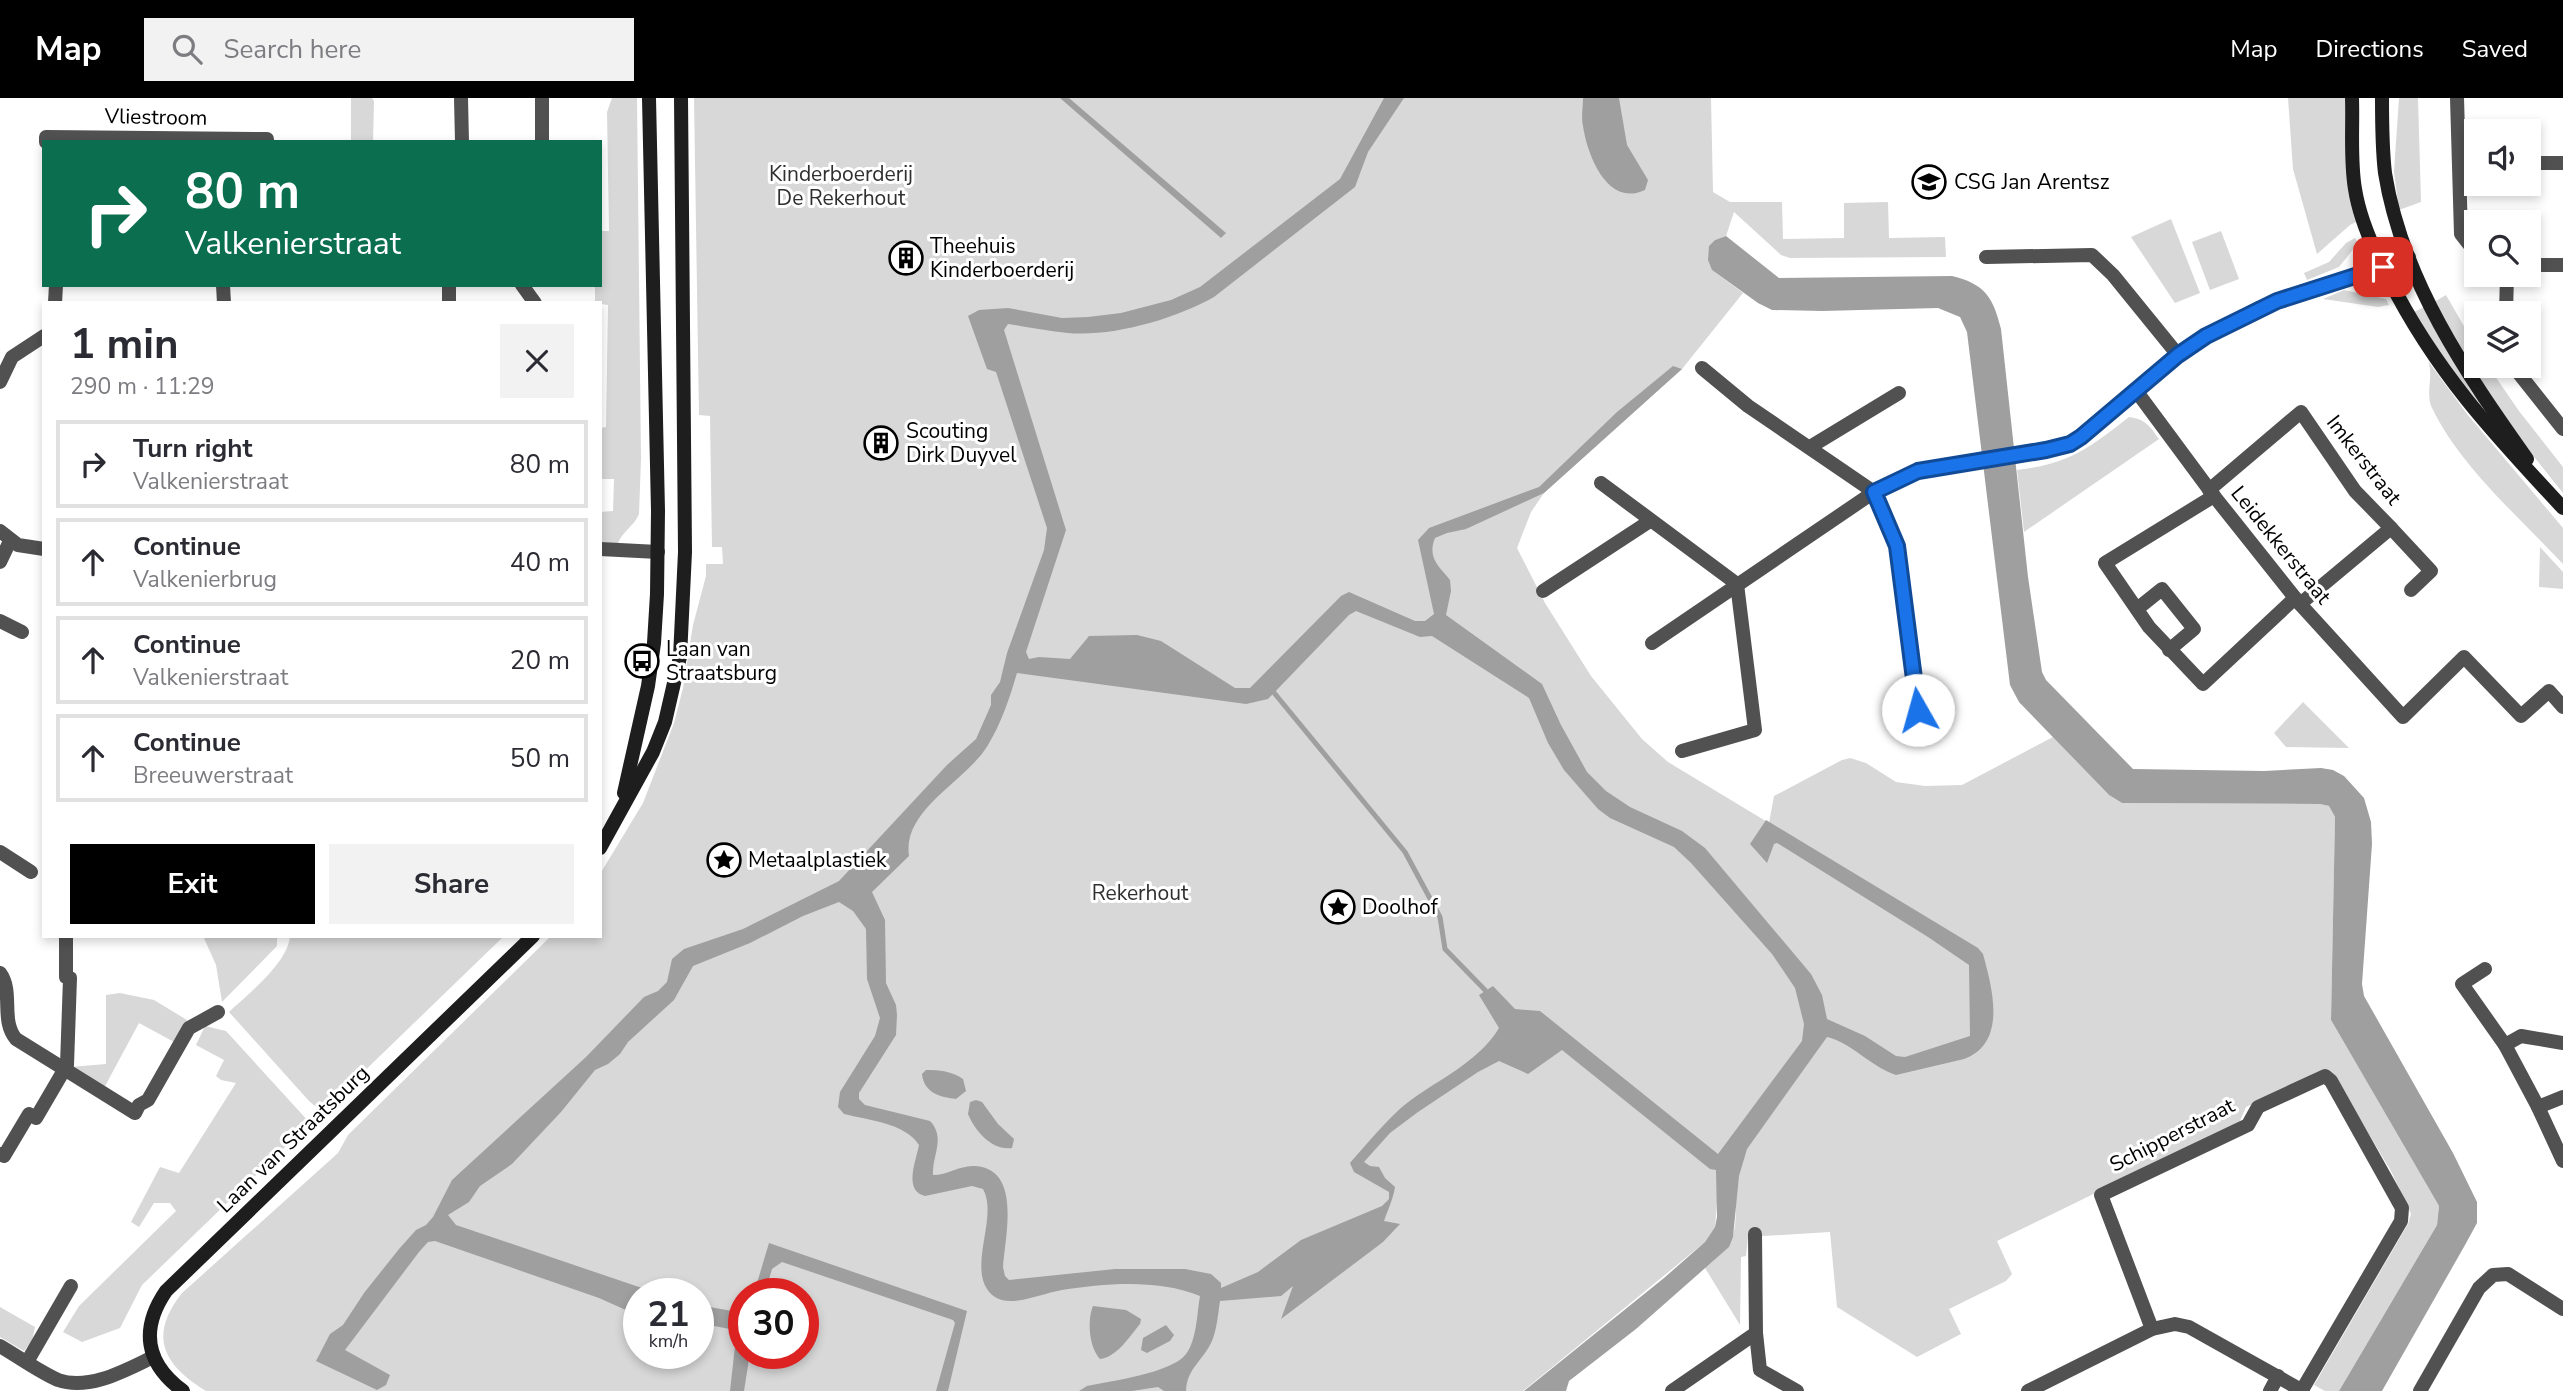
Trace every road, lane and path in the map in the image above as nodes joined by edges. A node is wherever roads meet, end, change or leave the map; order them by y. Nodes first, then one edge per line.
1 (461, 98) edge
2 (542, 98) edge
3 (649, 98) edge
4 (681, 98) edge
5 (2352, 98) edge
6 (2382, 98) edge
7 (2457, 98) edge
8 (46, 140) edge
9 (267, 140) edge
10 (461, 140) edge
11 (542, 140) edge
12 (2541, 163) edge
13 (2563, 163) edge
14 (2464, 238) edge
15 (1986, 257) dead end
16 (2409, 257) junction
17 (2541, 265) edge
18 (2563, 265) edge
19 (2383, 267) junction
20 (42, 337) edge
21 (2178, 355) junction
22 (1702, 368) dead end
23 (2523, 378) edge
24 (0, 382) edge
25 (2137, 392) junction
26 (1899, 393) dead end
27 (2563, 429) edge
28 (1810, 447) junction
29 (1601, 483) dead end
30 (1874, 492) junction
31 (2211, 493) junction
32 (2563, 508) edge
33 (1650, 521) junction
34 (2391, 528) junction
35 (5, 536) edge
36 (42, 549) edge
37 (602, 549) edge
38 (658, 552) junction
39 (685, 552) junction
40 (0, 562) edge
41 (1737, 584) junction
42 (2411, 590) dead end
43 (1543, 591) dead end
44 (2298, 601) junction
45 (2137, 609) junction
46 (0, 621) edge
47 (22, 632) dead end
48 (1652, 643) dead end
49 (2169, 650) junction
50 (2563, 707) edge
51 (1938, 709) dead end
52 (1682, 751) dead end
53 (619, 813) junction
54 (602, 844) edge
55 (0, 852) edge
56 (32, 872) dead end
57 (66, 938) edge
58 (531, 938) edge
59 (2485, 969) dead end
60 (0, 973) edge
61 (218, 1012) dead end
62 (2563, 1043) edge
63 (2505, 1045) junction
64 (65, 1070) junction
65 (2563, 1097) edge
66 (2538, 1107) junction
67 (0, 1154) edge
68 (2563, 1161) edge
69 (1755, 1234) dead end
70 (71, 1286) dead end
71 (2563, 1309) edge
72 (2152, 1329) junction
73 (1756, 1333) junction
74 (0, 1346) edge
75 (153, 1357) junction
76 (27, 1362) junction
77 (2278, 1376) junction
78 (57, 1386) edge
79 (183, 1391) edge
80 (1672, 1391) edge
81 (1797, 1391) edge
82 (2028, 1391) edge
83 (2270, 1391) edge
84 (2303, 1391) edge
85 (2420, 1391) edge

1 - 10 street
2 - 11 street
3 - 38 street
4 - 39 street
5 - 19 street
6 - 16 street
7 - 14 street
8 - 9 street, Vliestroom
12 - 13 street
15 - 21 street
16 - 19 street
16 - 32 street
17 - 18 street
19 - 21 street
19 - 32 street
20 - 24 street
21 - 25 street
22 - 28 street
23 - 27 street
25 - 30 street
25 - 31 street, Leidekkerstraat
26 - 28 street
28 - 30 street
29 - 33 street
30 - 41 street
30 - 51 street
31 - 34 street, Imkerstraat
31 - 44 street, Leidekkerstraat
31 - 45 street
33 - 41 street
33 - 43 street
34 - 42 street, Imkerstraat
34 - 44 street, Imkerstraat
35 - 36 street
35 - 40 street
37 - 38 street
38 - 39 street
38 - 53 street
39 - 53 street
41 - 48 street
41 - 52 street
44 - 49 street, Imkerstraat
44 - 50 street, Leidekkerstraat
45 - 49 street
45 - 49 street
46 - 47 street
53 - 54 street
55 - 56 street
57 - 64 street
58 - 75 street, Laan van Straatsburg
59 - 63 street
60 - 64 street
61 - 64 street
62 - 63 street
63 - 66 street
64 - 67 street
65 - 66 street
66 - 68 street
69 - 73 street
70 - 76 street
71 - 85 street
72 - 77 street
72 - 82 street
72 - 84 street, Schipperstraat
73 - 80 street
73 - 81 street
74 - 76 street
75 - 78 street
75 - 79 street
76 - 78 street
77 - 83 street
77 - 84 street

